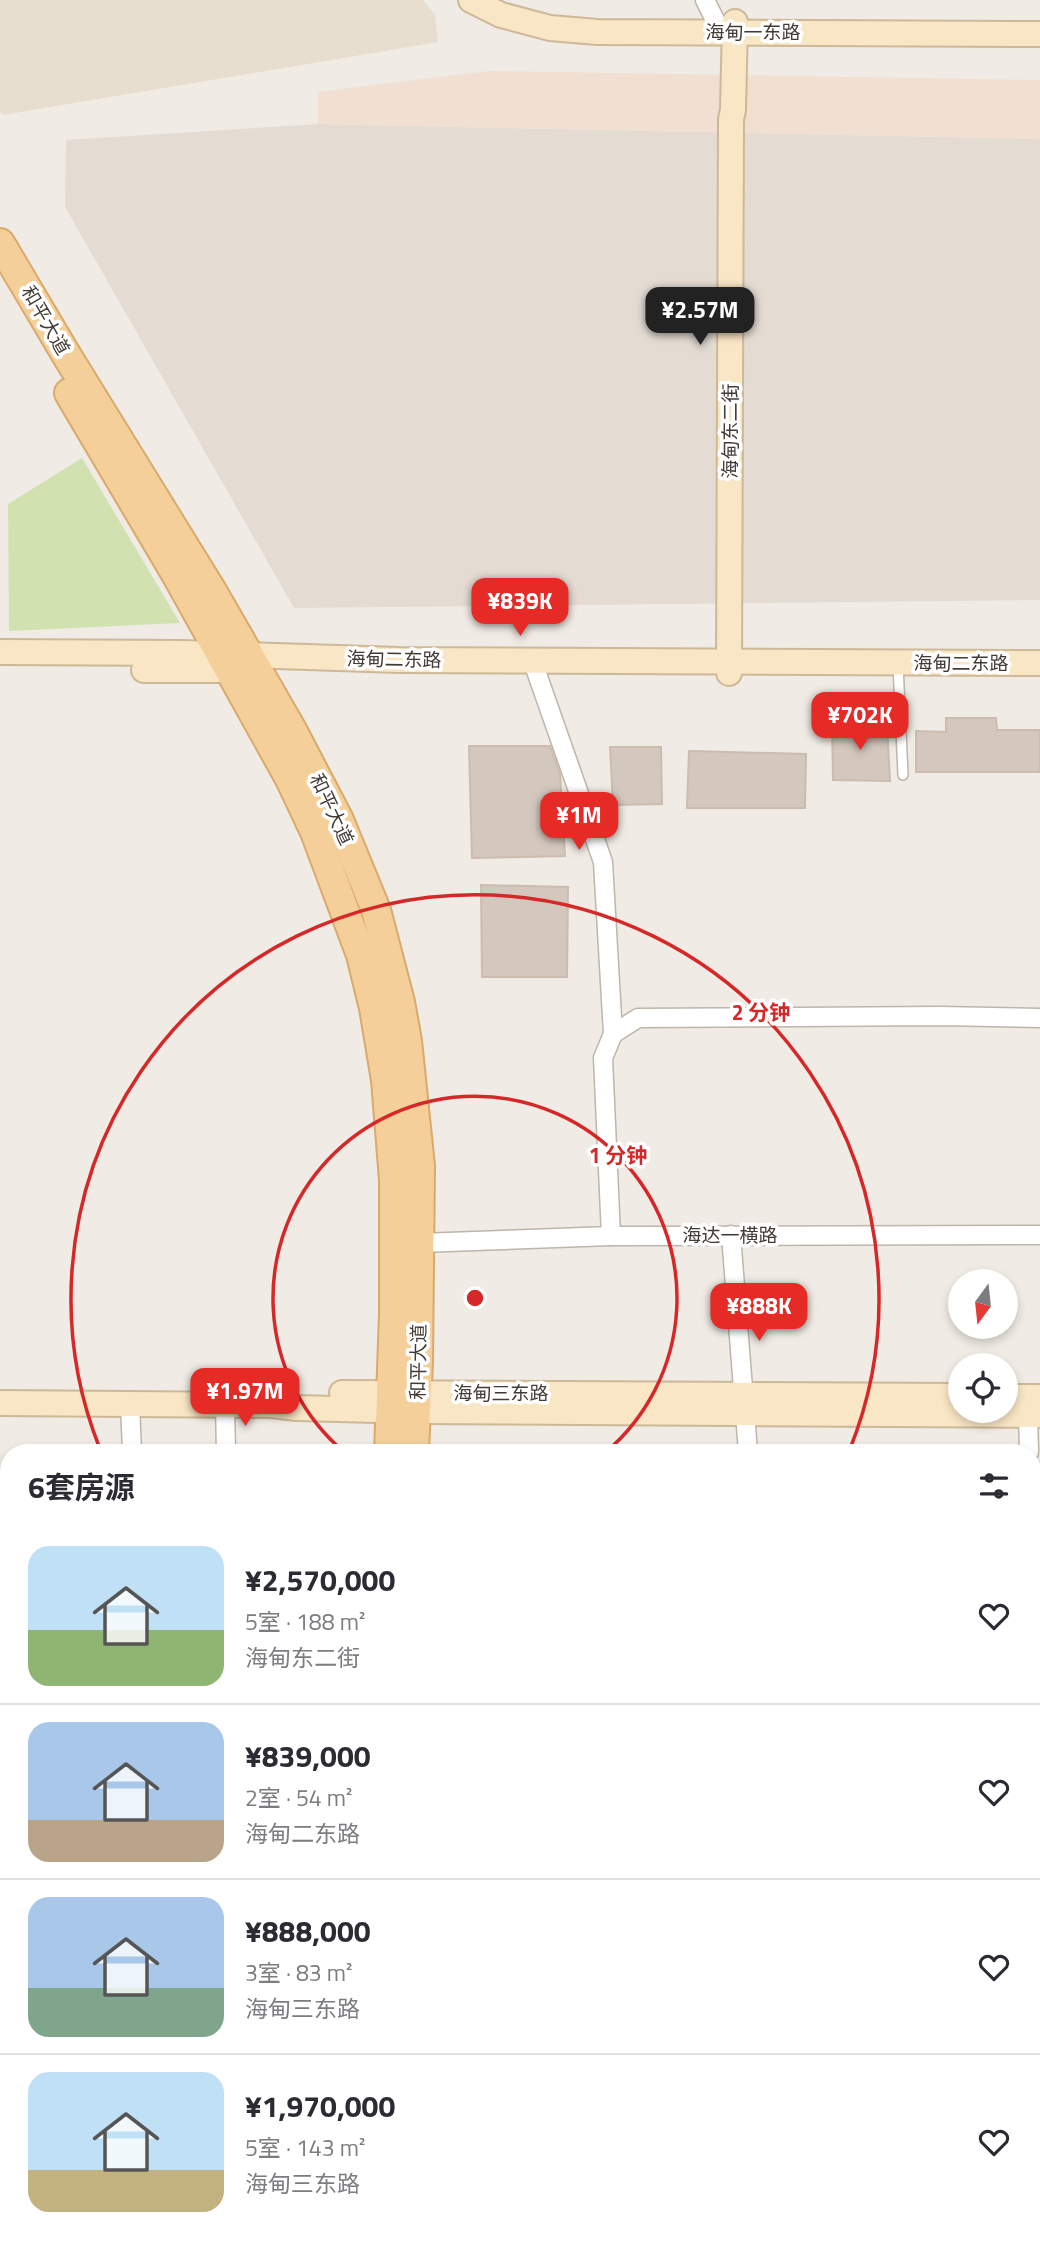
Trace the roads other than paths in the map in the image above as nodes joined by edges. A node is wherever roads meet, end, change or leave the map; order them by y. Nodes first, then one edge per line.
1 (471, 0) edge
2 (495, 0) edge
3 (705, 0) edge
4 (1040, 22) edge
5 (727, 26) junction
6 (1040, 34) edge
7 (0, 235) edge
8 (0, 243) edge
9 (0, 276) edge
10 (0, 652) edge
11 (239, 662) junction
12 (1040, 663) edge
13 (725, 667) junction
14 (899, 668) junction
15 (0, 669) edge
16 (536, 671) junction
17 (1040, 674) edge
18 (903, 775) dead end
19 (1040, 1018) edge
20 (613, 1034) junction
21 (731, 1235) junction
22 (1040, 1235) edge
23 (611, 1236) junction
24 (420, 1243) junction
25 (0, 1394) edge
26 (948, 1396) edge
27 (404, 1401) junction
28 (1018, 1402) edge
29 (0, 1403) edge
30 (130, 1404) junction
31 (744, 1404) junction
32 (225, 1405) junction
33 (1036, 1409) edge
34 (132, 1444) edge
35 (226, 1444) edge
36 (391, 1444) edge
37 (412, 1444) edge
38 (747, 1444) edge
39 (1030, 1444) edge

1 - 5 main road, 海甸一东路
2 - 5 main road, 海甸一东路
3 - 5 street
4 - 5 main road, 海甸一东路
5 - 6 main road, 海甸一东路
5 - 13 main road, 海甸东二街
7 - 8 street
8 - 11 main road, 和平大道
9 - 11 main road, 和平大道
10 - 11 main road, 海甸二东路
11 - 13 main road, 海甸二东路
11 - 15 main road, 海甸二东路
11 - 16 main road, 海甸二东路
11 - 24 main road, 和平大道
11 - 27 main road, 和平大道
12 - 14 main road, 海甸二东路
13 - 14 main road, 海甸二东路
13 - 16 main road, 海甸二东路
14 - 17 main road, 海甸二东路
14 - 18 lane
16 - 20 street
19 - 20 street
20 - 23 street
21 - 22 street, 海达一横路
21 - 23 street, 海达一横路
21 - 31 street
23 - 24 street, 海达一横路
24 - 27 main road, 和平大道
25 - 27 main road
26 - 31 main road
27 - 31 main road
27 - 32 main road
27 - 36 main road, 和平大道
27 - 37 main road, 和平大道
28 - 33 main road
29 - 30 main road
30 - 32 main road
30 - 34 street
31 - 33 main road
31 - 38 street
32 - 35 street
33 - 39 street

